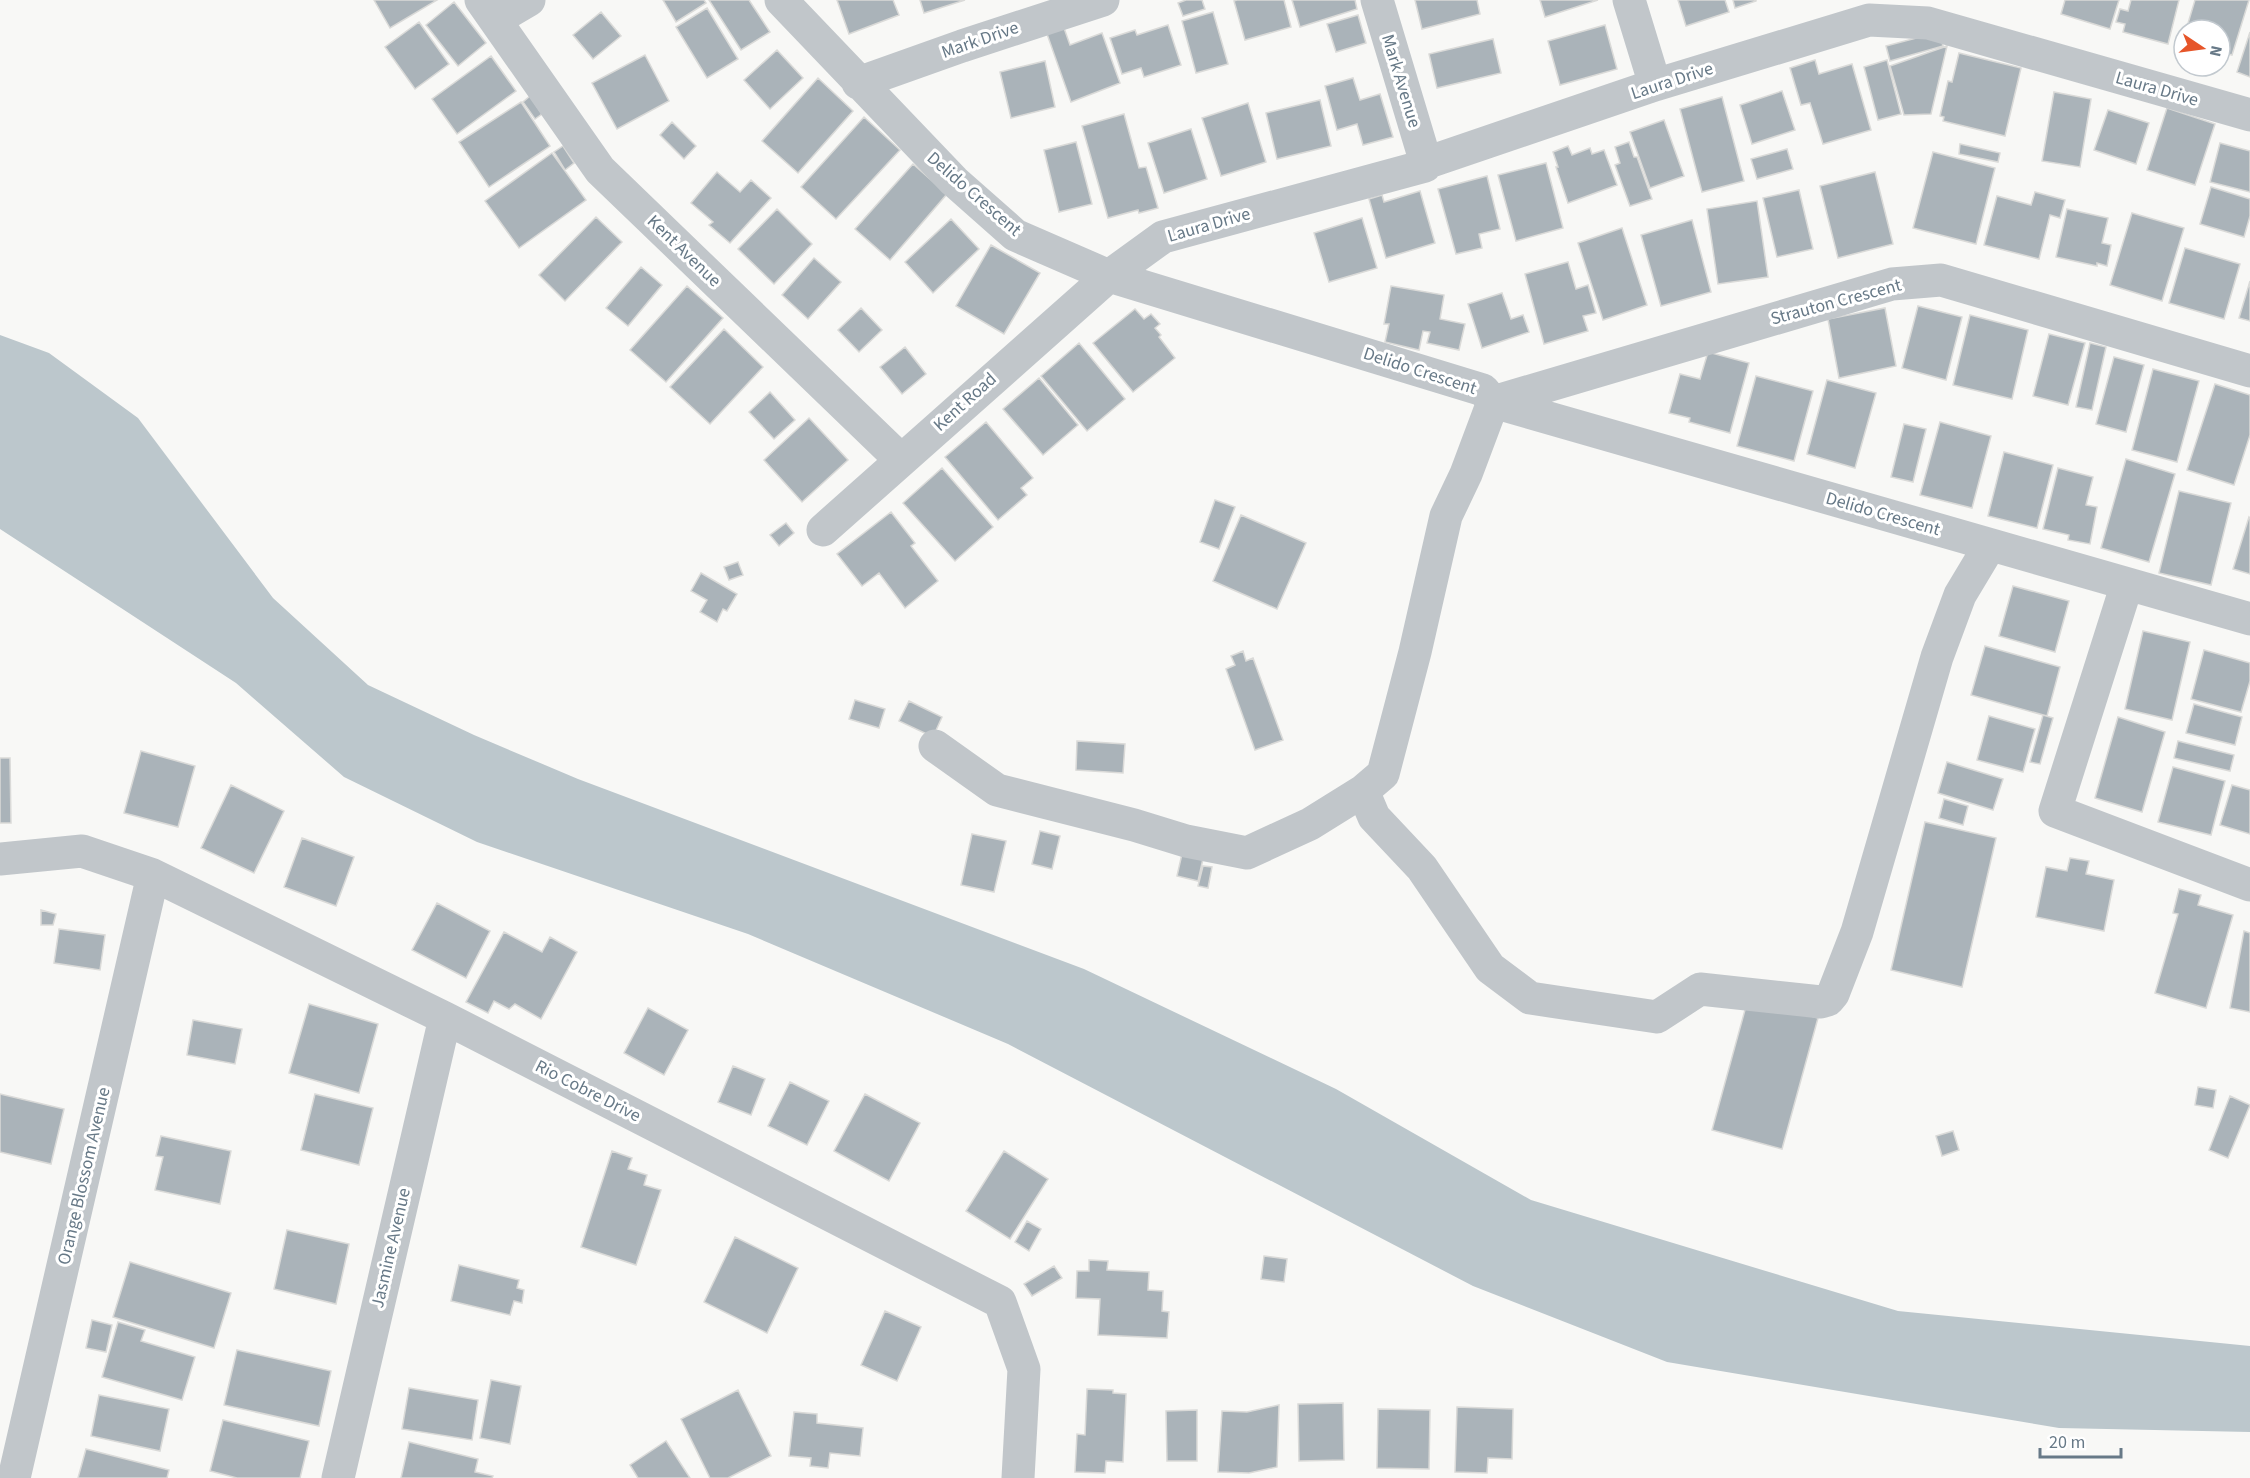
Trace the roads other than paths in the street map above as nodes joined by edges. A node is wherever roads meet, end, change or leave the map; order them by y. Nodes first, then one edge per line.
1 (529, 0) edge
2 (781, 0) edge
3 (1103, 0) edge
4 (1377, 0) edge
5 (1629, 0) edge
6 (488, 10) edge
7 (858, 83) junction
8 (1655, 86) junction
9 (2250, 115) edge
10 (1426, 163) junction
11 (1109, 276) junction
12 (2250, 372) edge
13 (1493, 402) junction
14 (901, 460) junction
15 (822, 530) dead end
16 (1990, 545) junction
17 (2127, 584) junction
18 (2250, 619) edge
19 (935, 746) dead end
20 (1363, 791) junction
21 (0, 859) edge
22 (153, 875) junction
23 (2250, 885) edge
24 (445, 1018) junction
25 (14, 1478) edge
26 (338, 1478) edge
27 (1018, 1478) edge

1 - 6 street, Kent Avenue
2 - 7 street, Delido Crescent
3 - 7 street, Mark Drive
4 - 10 street, Mark Avenue
5 - 8 street
6 - 14 street, Kent Avenue
7 - 11 street, Delido Crescent
8 - 9 street, Laura Drive
8 - 10 street, Laura Drive
10 - 11 street, Laura Drive
11 - 13 street, Delido Crescent
11 - 14 street, Kent Road
12 - 13 street, Strauton Crescent
13 - 16 street, Delido Crescent
13 - 20 street
14 - 15 street, Kent Road
16 - 17 street, Delido Crescent
16 - 20 street
17 - 18 street, Delido Crescent
17 - 23 street
19 - 20 street
21 - 22 street, Rio Cobre Drive
22 - 24 street, Rio Cobre Drive
22 - 25 street, Orange Blossom Avenue
24 - 26 street, Jasmine Avenue
24 - 27 street, Rio Cobre Drive

